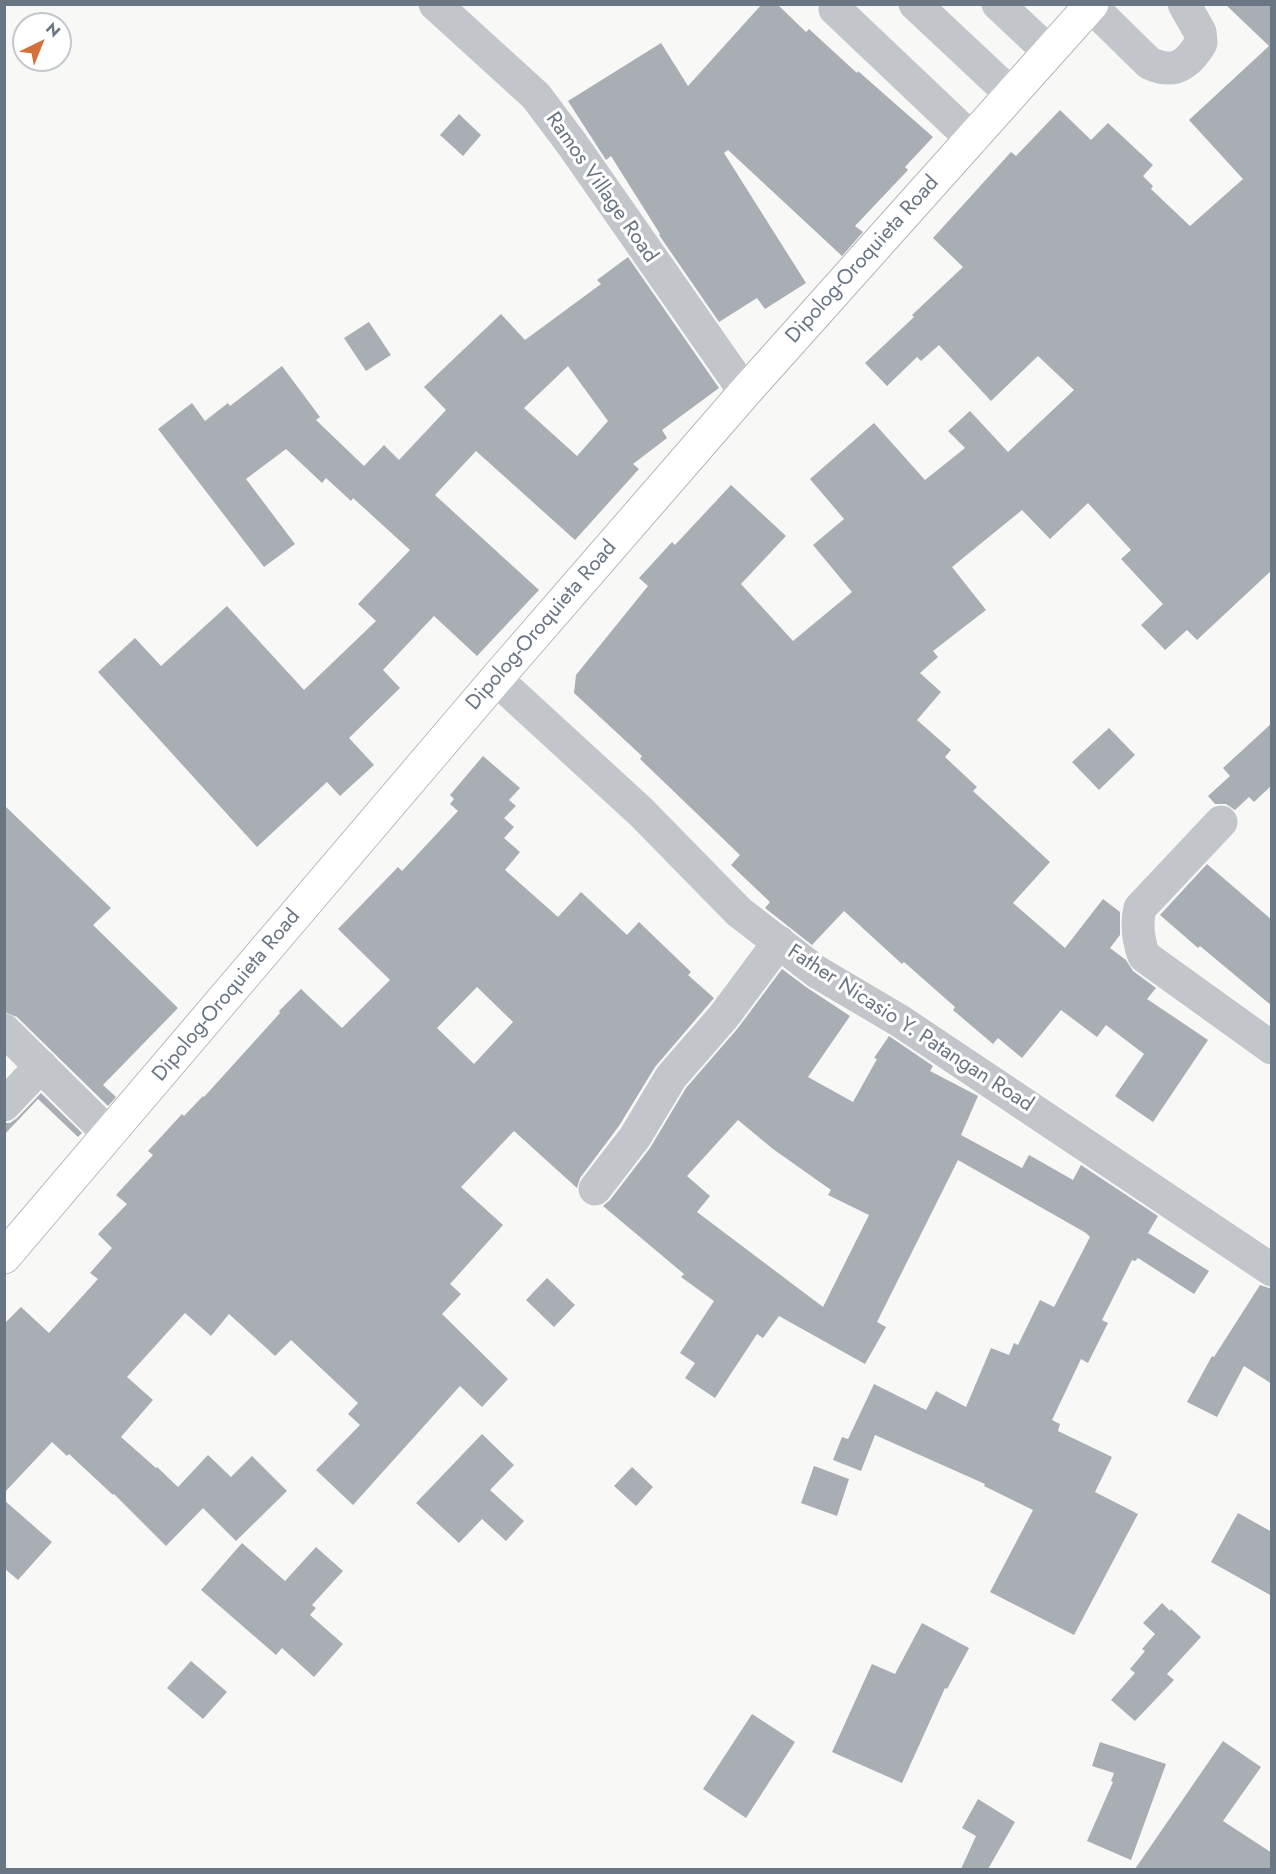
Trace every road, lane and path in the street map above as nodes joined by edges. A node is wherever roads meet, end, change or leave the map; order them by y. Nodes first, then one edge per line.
1 (435, 4) edge
2 (839, 4) edge
3 (915, 4) edge
4 (998, 4) edge
5 (1184, 4) edge
6 (1091, 5) edge
7 (1049, 52) junction
8 (1011, 94) junction
9 (972, 139) junction
10 (744, 392) junction
11 (496, 679) junction
12 (1221, 822) dead end
13 (779, 942) junction
14 (4, 1030) edge
15 (1272, 1048) edge
16 (40, 1066) junction
17 (4, 1105) edge
18 (109, 1134) junction
19 (595, 1189) dead end
20 (4, 1257) edge
21 (1272, 1270) edge

1 - 10 street, Ramos Village Road
2 - 9 street
3 - 8 street
4 - 7 street
5 - 6 street
6 - 7 main road, Dipolog-Oroquieta Road
7 - 8 main road, Dipolog-Oroquieta Road
8 - 9 main road, Dipolog-Oroquieta Road
9 - 10 main road, Dipolog-Oroquieta Road
10 - 11 main road, Dipolog-Oroquieta Road
11 - 13 street, Father Nicasio Y. Patangan Road
11 - 18 main road, Dipolog-Oroquieta Road
12 - 15 street
13 - 19 street
13 - 21 street, Father Nicasio Y. Patangan Road
14 - 16 street
16 - 17 street
16 - 18 street
18 - 20 main road, Dipolog-Oroquieta Road

